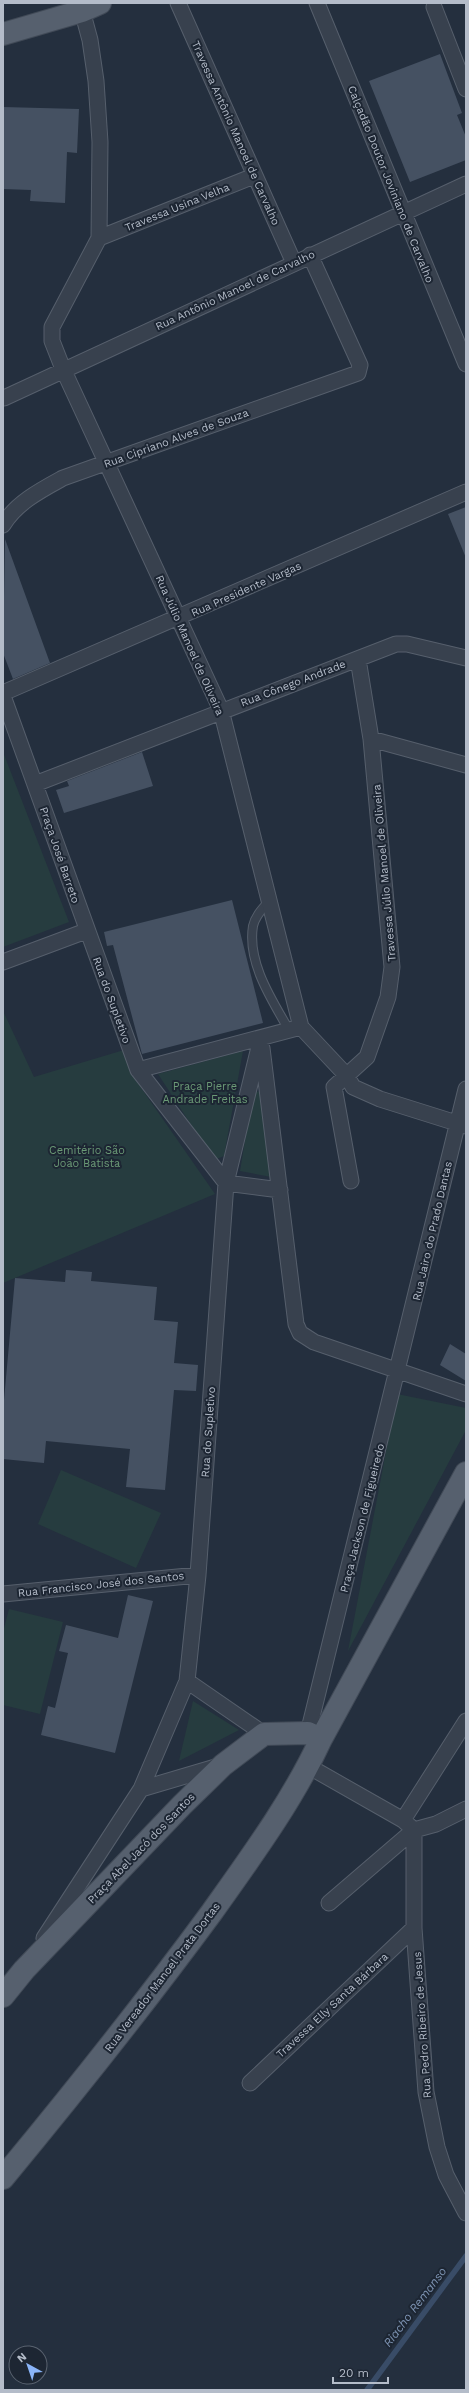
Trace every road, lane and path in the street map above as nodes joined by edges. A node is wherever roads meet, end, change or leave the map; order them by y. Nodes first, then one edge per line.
1 (178, 3) edge
2 (317, 3) edge
3 (87, 6) edge
4 (434, 7) dead end
5 (3, 34) edge
6 (465, 84) edge
7 (254, 176) junction
8 (466, 184) edge
9 (403, 213) junction
10 (99, 238) junction
11 (310, 255) junction
12 (294, 264) junction
13 (466, 364) edge
14 (63, 369) junction
15 (4, 398) dead end
16 (107, 463) junction
17 (466, 492) edge
18 (3, 525) edge
19 (179, 618) junction
20 (466, 658) edge
21 (358, 659) junction
22 (3, 695) edge
23 (221, 710) junction
24 (371, 740) junction
25 (466, 765) edge
26 (35, 784) junction
27 (270, 900) junction
28 (86, 931) junction
29 (3, 962) edge
30 (295, 1029) junction
31 (260, 1039) junction
32 (138, 1070) junction
33 (347, 1076) junction
34 (466, 1089) edge
35 (461, 1125) edge
36 (351, 1181) dead end
37 (226, 1183) junction
38 (280, 1190) junction
39 (398, 1372) junction
40 (466, 1394) edge
41 (466, 1473) edge
42 (198, 1574) junction
43 (3, 1594) edge
44 (187, 1681) junction
45 (466, 1721) edge
46 (264, 1734) junction
47 (315, 1736) junction
48 (223, 1765) junction
49 (308, 1766) junction
50 (142, 1789) junction
51 (466, 1809) edge
52 (403, 1820) junction
53 (414, 1830) junction
54 (329, 1903) dead end
55 (414, 1928) junction
56 (24, 1970) junction
57 (3, 1996) edge
58 (250, 2082) dead end
59 (3, 2178) edge
60 (466, 2213) edge

1 - 7 street, Travessa Antônio Manoel de Carvalho
2 - 9 street, Calçadão Doutor Joviniano de Carvalho
3 - 5 main road
3 - 10 street
4 - 6 street
7 - 10 street, Travessa Usina Velha
7 - 12 street, Travessa Antônio Manoel de Carvalho
8 - 9 street, Rua Antônio Manoel de Carvalho
9 - 11 street, Rua Antônio Manoel de Carvalho
9 - 13 street, Calçadão Doutor Joviniano de Carvalho
10 - 14 street, Rua Júlio Manoel de Oliveira
11 - 12 street, Rua Antônio Manoel de Carvalho
11 - 16 street, Rua Cipriano Alves de Souza
12 - 14 street, Rua Antônio Manoel de Carvalho
14 - 15 street, Rua Antônio Manoel de Carvalho
14 - 16 street, Rua Júlio Manoel de Oliveira
16 - 18 street, Rua Cipriano Alves de Souza
16 - 19 street, Rua Júlio Manoel de Oliveira
17 - 19 street, Rua Presidente Vargas
19 - 22 street, Rua Presidente Vargas
19 - 23 street, Rua Júlio Manoel de Oliveira
20 - 21 street, Rua Cônego Andrade
21 - 23 street, Rua Cônego Andrade
21 - 24 street, Travessa Júlio Manoel de Oliveira
22 - 26 street, Praça José Barreto
23 - 26 street, Rua Cônego Andrade
23 - 27 street, Rua Júlio Manoel de Oliveira
24 - 25 street
24 - 33 street, Travessa Júlio Manoel de Oliveira
26 - 28 street, Praça José Barreto
27 - 30 street, Rua Júlio Manoel de Oliveira
27 - 30 lane
28 - 29 street
28 - 32 street, Rua do Supletivo
30 - 31 street
30 - 33 street
31 - 32 street
31 - 37 street
31 - 38 street
32 - 37 street
33 - 35 street
33 - 36 street, Travessa Júlio Manoel de Oliveira
34 - 35 street, Rua Jairo do Prado Dantas
35 - 39 street, Rua Jairo do Prado Dantas
37 - 38 street
37 - 42 street, Rua do Supletivo
38 - 39 street
39 - 40 street
39 - 47 street, Praça Jackson de Figueiredo
41 - 47 main road
42 - 43 street, Rua Francisco José dos Santos
42 - 44 street, Rua do Supletivo
44 - 46 street
44 - 50 street, Praça Abel Jacó dos Santos
45 - 52 street
46 - 47 main road
46 - 48 main road, Praça Abel Jacó dos Santos
47 - 49 main road, Rua Vereador Manoel Prata Dortas
48 - 50 street
48 - 56 main road, Praça Abel Jacó dos Santos
49 - 52 street
49 - 59 main road, Rua Vereador Manoel Prata Dortas
50 - 56 street, Praça Abel Jacó dos Santos
51 - 53 street
52 - 53 street
53 - 54 street
53 - 55 street, Rua Pedro Ribeiro de Jesus
55 - 58 street, Travessa Elly Santa Bárbara
55 - 60 street, Rua Pedro Ribeiro de Jesus
56 - 57 main road, Praça Abel Jacó dos Santos

